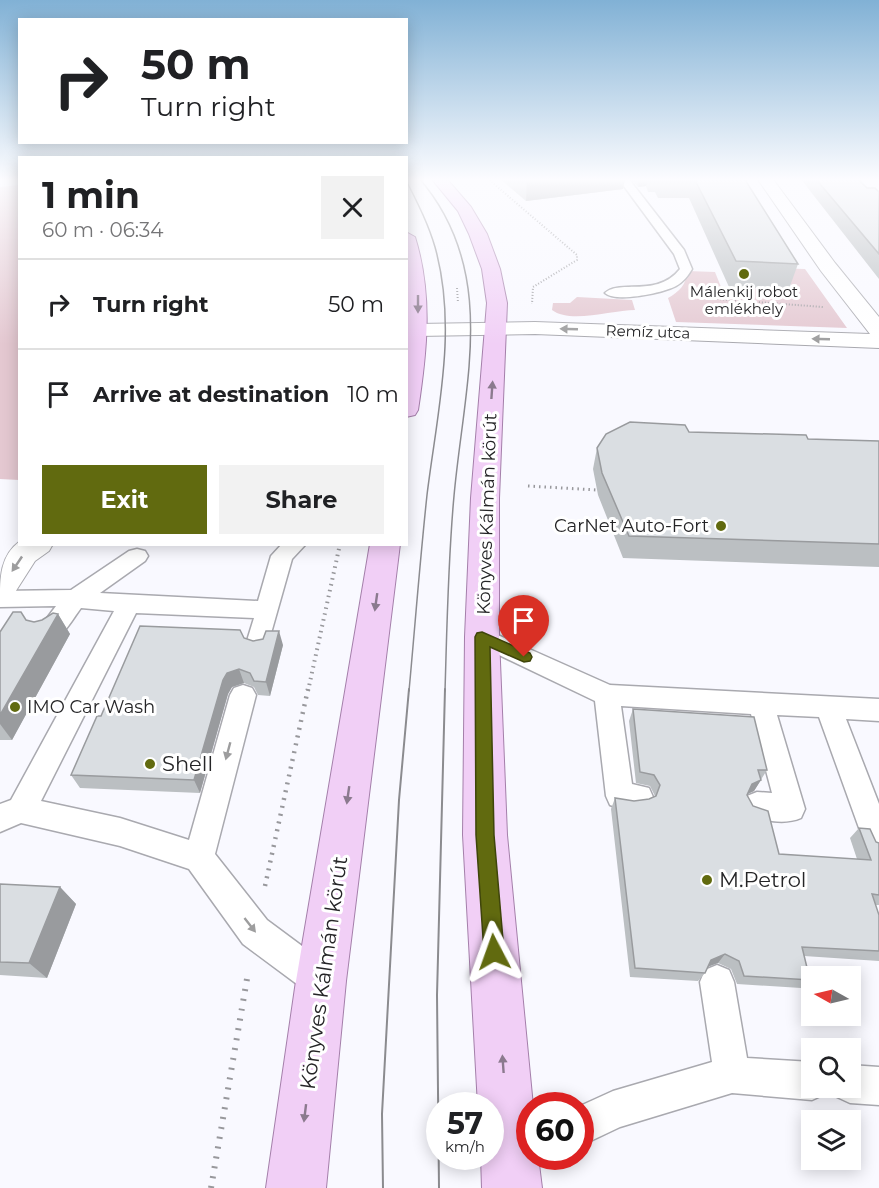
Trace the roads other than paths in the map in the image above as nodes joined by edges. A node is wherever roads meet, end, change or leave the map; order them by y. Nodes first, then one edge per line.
1 (478, 233) edge
2 (663, 233) edge
3 (804, 233) edge
4 (649, 237) dead end
5 (666, 237) junction
6 (408, 244) edge
7 (612, 293) dead end
8 (497, 328) junction
9 (417, 330) junction
10 (879, 331) edge
11 (879, 341) edge
12 (408, 395) edge
13 (35, 546) edge
14 (294, 546) edge
15 (385, 546) edge
16 (137, 556) dead end
17 (0, 589) edge
18 (0, 599) edge
19 (75, 599) junction
20 (129, 604) junction
21 (267, 610) junction
22 (48, 633) edge
23 (482, 637) junction
24 (258, 644) edge
25 (243, 694) dead end
26 (607, 695) junction
27 (760, 704) junction
28 (829, 708) junction
29 (879, 711) edge
30 (639, 797) dead end
31 (757, 805) edge
32 (11, 814) edge
33 (878, 840) edge
34 (199, 858) junction
35 (321, 981) junction
36 (717, 982) dead end
37 (732, 1075) junction
38 (801, 1080) edge
39 (861, 1085) edge
40 (879, 1086) edge
41 (594, 1120) edge
42 (516, 1158) edge
43 (296, 1188) edge

1 - 8 main road, Könyves Kálmán körút
2 - 5 lane
3 - 10 street
4 - 5 lane
5 - 7 lane
6 -> 9 main road
8 - 9 street, Remíz utca
11 -> 8 street, Remíz utca
23 -> 8 main road, Könyves Kálmán körút
9 - 12 main road
13 -> 17 street
14 - 21 lane
15 -> 35 main road, Könyves Kálmán körút
16 - 19 lane
18 - 19 lane
19 - 20 lane
19 - 22 lane
20 - 21 lane
20 - 32 lane
21 - 24 lane
23 - 26 lane
42 -> 23 main road, Könyves Kálmán körút
25 -> 34 lane
26 - 27 lane
26 - 30 lane
27 - 28 lane
27 - 31 lane
28 - 29 lane
28 - 33 lane
32 - 34 lane
34 -> 35 lane
35 -> 43 main road, Könyves Kálmán körút
36 - 37 lane
37 - 38 lane
37 - 41 lane
39 - 40 lane

